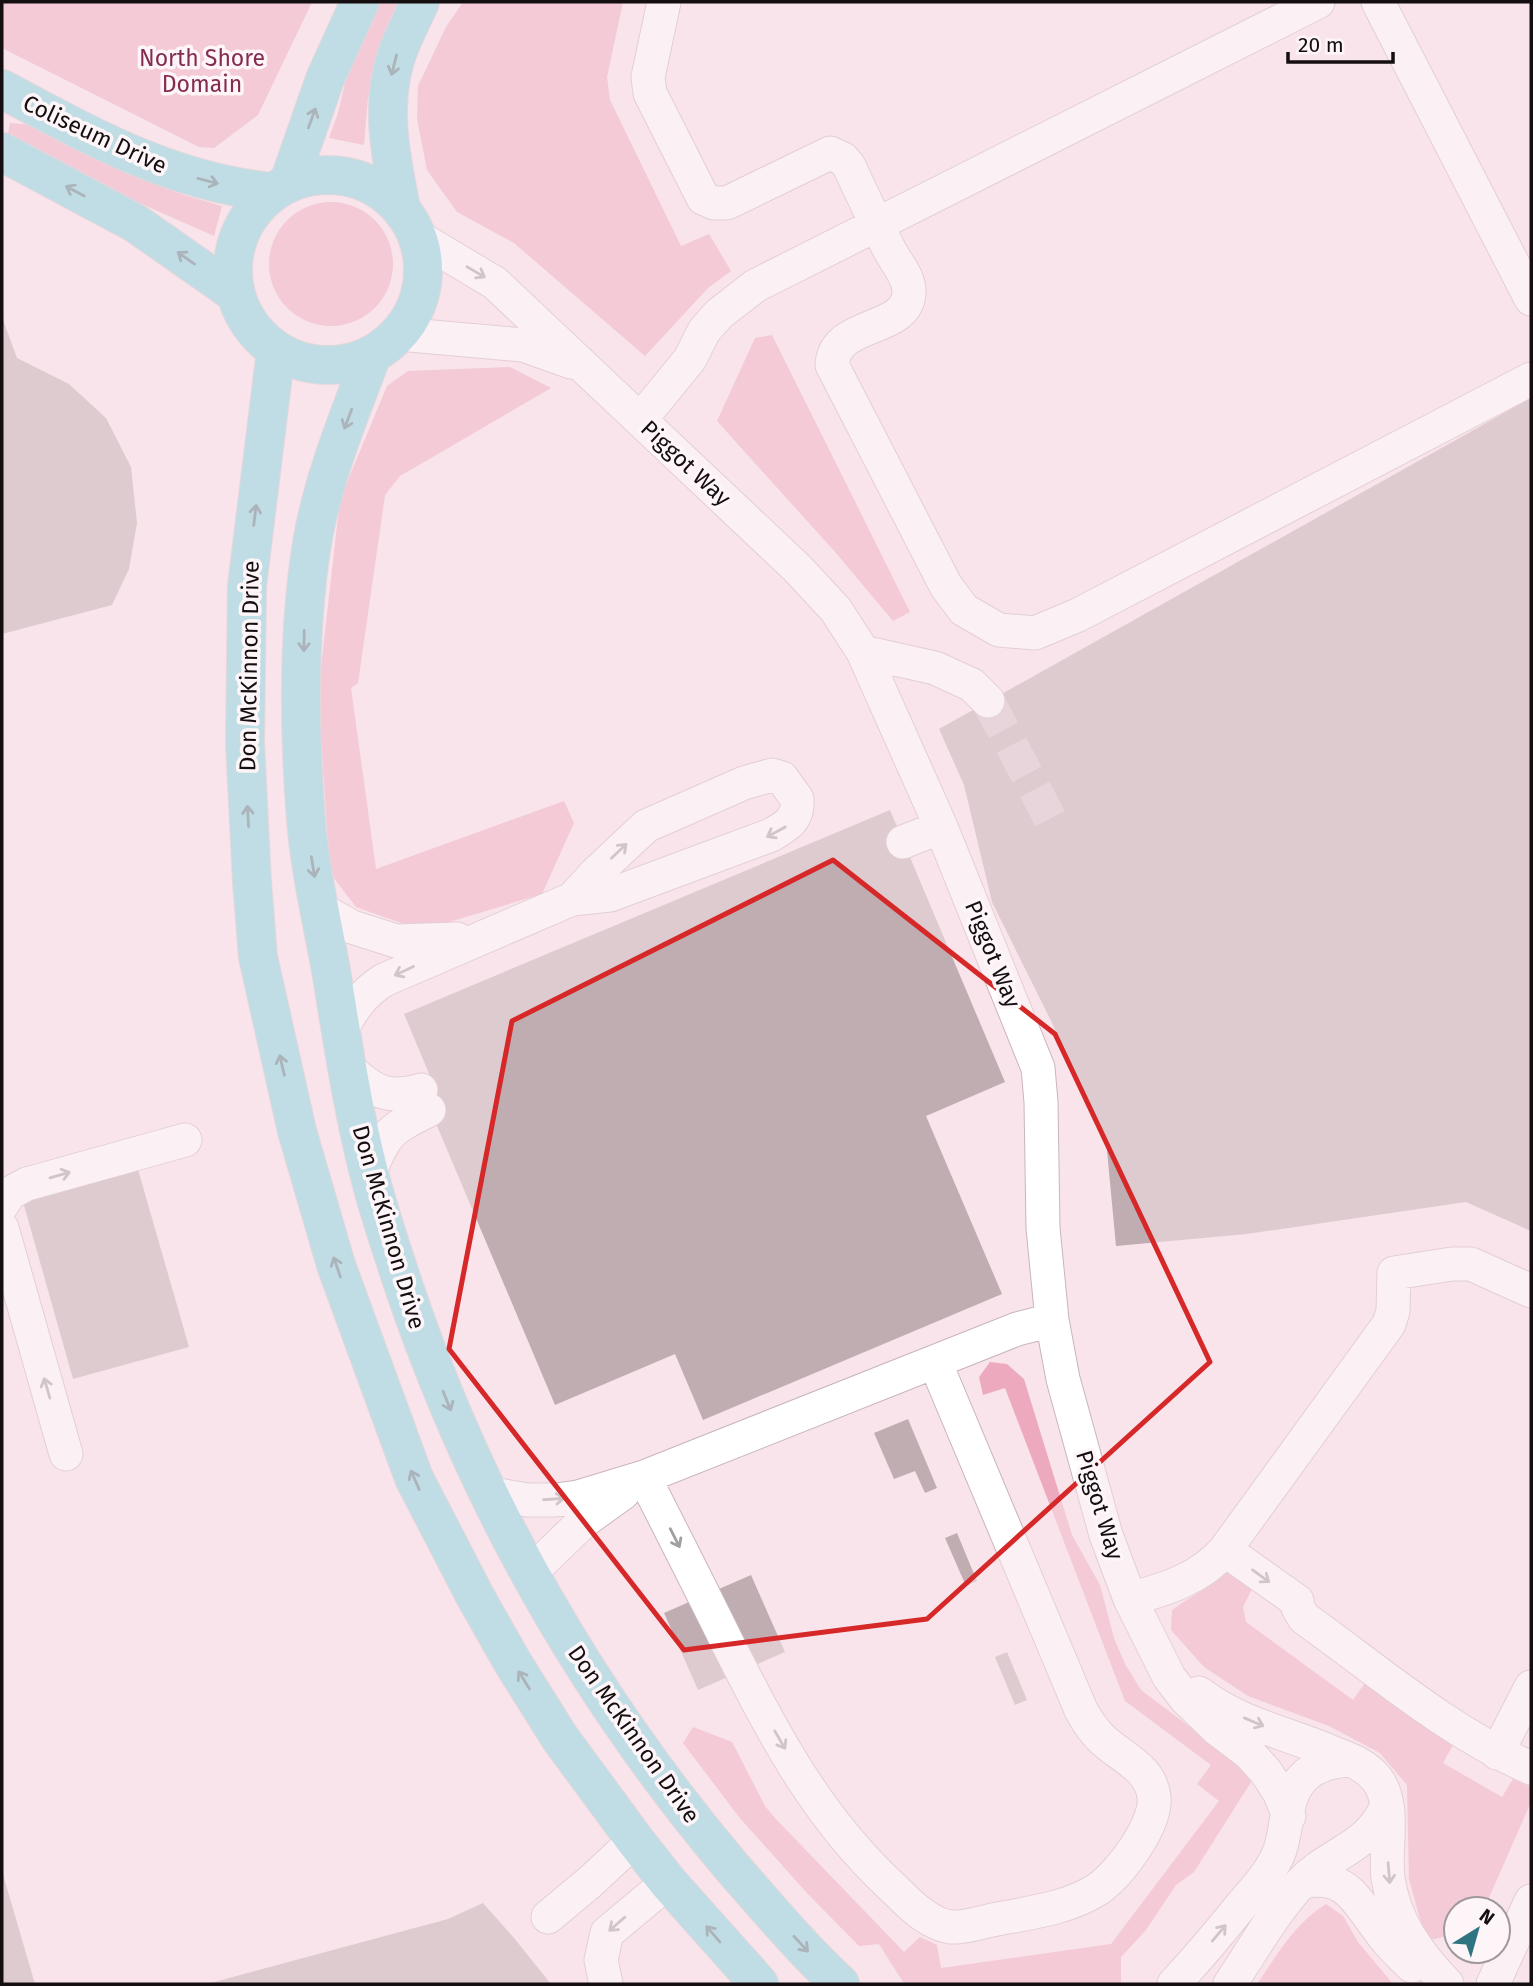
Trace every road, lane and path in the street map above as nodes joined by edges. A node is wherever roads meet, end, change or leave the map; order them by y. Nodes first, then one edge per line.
1 (359, 2) edge
2 (420, 2) edge
3 (664, 2) edge
4 (1318, 2) edge
5 (1378, 2) edge
6 (2, 89) edge
7 (2, 152) edge
8 (280, 187) junction
9 (409, 223) junction
10 (877, 224) junction
11 (235, 293) junction
12 (1531, 299) edge
13 (385, 345) junction
14 (275, 350) junction
15 (583, 368) junction
16 (1531, 379) edge
17 (639, 420) junction
18 (863, 652) junction
19 (988, 701) tunnel mouth
20 (941, 827) junction
21 (903, 842) dead end
22 (572, 900) junction
23 (320, 909) junction
24 (489, 935) junction
25 (344, 1049) junction
26 (185, 1140) dead end
27 (369, 1174) junction
28 (2, 1205) edge
29 (2, 1228) edge
30 (1531, 1290) edge
31 (1052, 1320) junction
32 (935, 1362) junction
33 (66, 1454) dead end
34 (644, 1477) junction
35 (486, 1493) junction
36 (1225, 1550) junction
37 (530, 1573) junction
38 (1130, 1599) junction
39 (1158, 1656) junction
40 (1531, 1687) edge
41 (1497, 1754) junction
42 (1350, 1760) junction
43 (1531, 1768) edge
44 (1387, 1805) junction
45 (1289, 1816) junction
46 (635, 1840) junction
47 (668, 1882) junction
48 (1303, 1882) junction
49 (1531, 1901) edge
50 (548, 1917) dead end
51 (606, 1984) edge
52 (760, 1984) edge
53 (840, 1984) edge
54 (1174, 1984) edge
55 (1230, 1984) edge
56 (1433, 1984) edge
57 (1447, 1984) edge
58 (1493, 1984) edge

8 -> 1 main road
2 -> 9 main road
3 - 10 street
4 - 10 street
5 - 12 street
6 -> 8 main road, Coliseum Drive
11 -> 7 main road
8 - 9 main road
8 - 11 main road
9 - 13 main road
9 -> 15 street, Piggot Way
10 - 16 street
10 - 17 street
11 - 14 main road
13 - 14 main road
13 - 15 street, Piggot Way
13 -> 23 main road, Don McKinnon Drive
46 -> 14 main road, Don McKinnon Drive
15 - 17 street, Piggot Way
17 - 18 street, Piggot Way
18 - 19 street
18 - 20 street, Piggot Way
20 - 21 street
20 - 31 street, Piggot Way
22 -> 22 street
22 - 24 street
23 - 24 street
23 - 25 main road, Don McKinnon Drive
24 -> 25 street
25 - 27 main road, Don McKinnon Drive
25 - 27 street
28 -> 26 street
27 -> 35 main road, Don McKinnon Drive
33 -> 29 street
30 - 36 street
31 - 32 street
31 - 38 street, Piggot Way
32 - 34 street
34 -> 32 street
35 -> 34 street
34 - 37 street
35 - 37 main road, Don McKinnon Drive
36 - 38 street
36 -> 41 street
37 -> 53 main road, Don McKinnon Drive
38 - 39 street, Piggot Way
39 -> 42 street, Piggot Way
39 - 45 street, Piggot Way
40 - 41 street
41 - 43 street
42 - 44 street, Piggot Way
42 - 45 street
44 - 48 street
44 -> 57 street
54 -> 45 street
46 - 47 main road, Don McKinnon Drive
46 - 50 street
47 -> 51 street
52 -> 47 main road, Don McKinnon Drive
48 - 55 street
48 - 56 street
49 - 58 street

